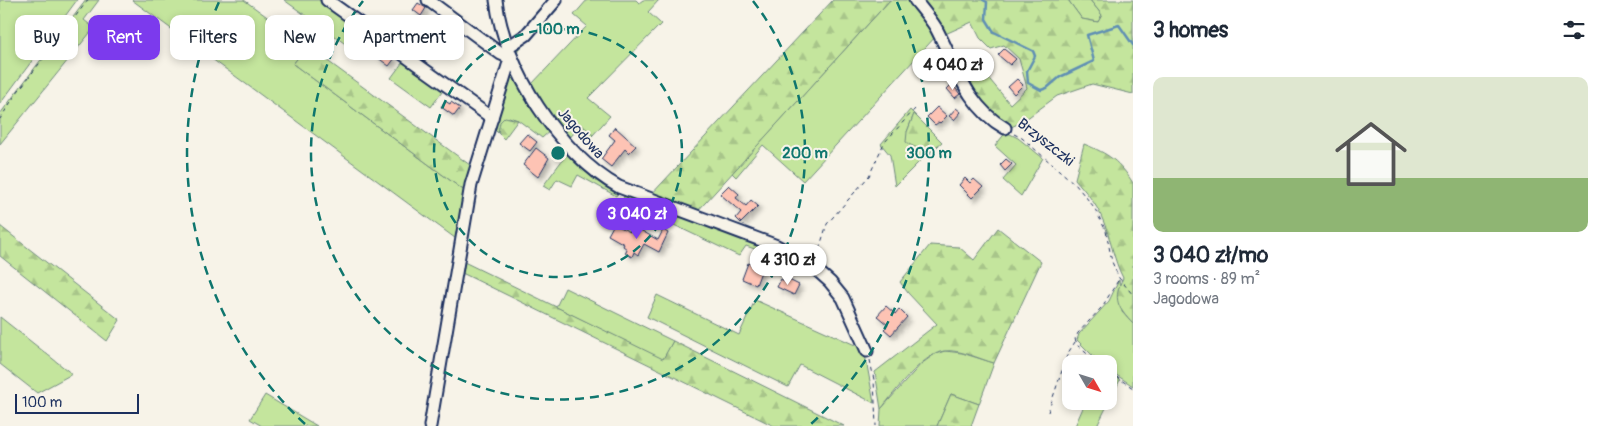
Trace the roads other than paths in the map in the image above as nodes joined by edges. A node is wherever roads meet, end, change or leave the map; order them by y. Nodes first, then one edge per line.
1 (327, 0) edge
2 (428, 0) edge
3 (496, 0) edge
4 (556, 0) edge
5 (915, 0) edge
6 (510, 54) junction
7 (492, 118) junction
8 (1005, 128) road end
9 (868, 351) road end
10 (430, 426) edge

1 - 7 street
2 - 6 street
3 - 6 street, Jagodowa
4 - 6 street
5 - 8 street, Brzyszczki
6 - 7 street
6 - 9 street, Jagodowa
7 - 10 street

